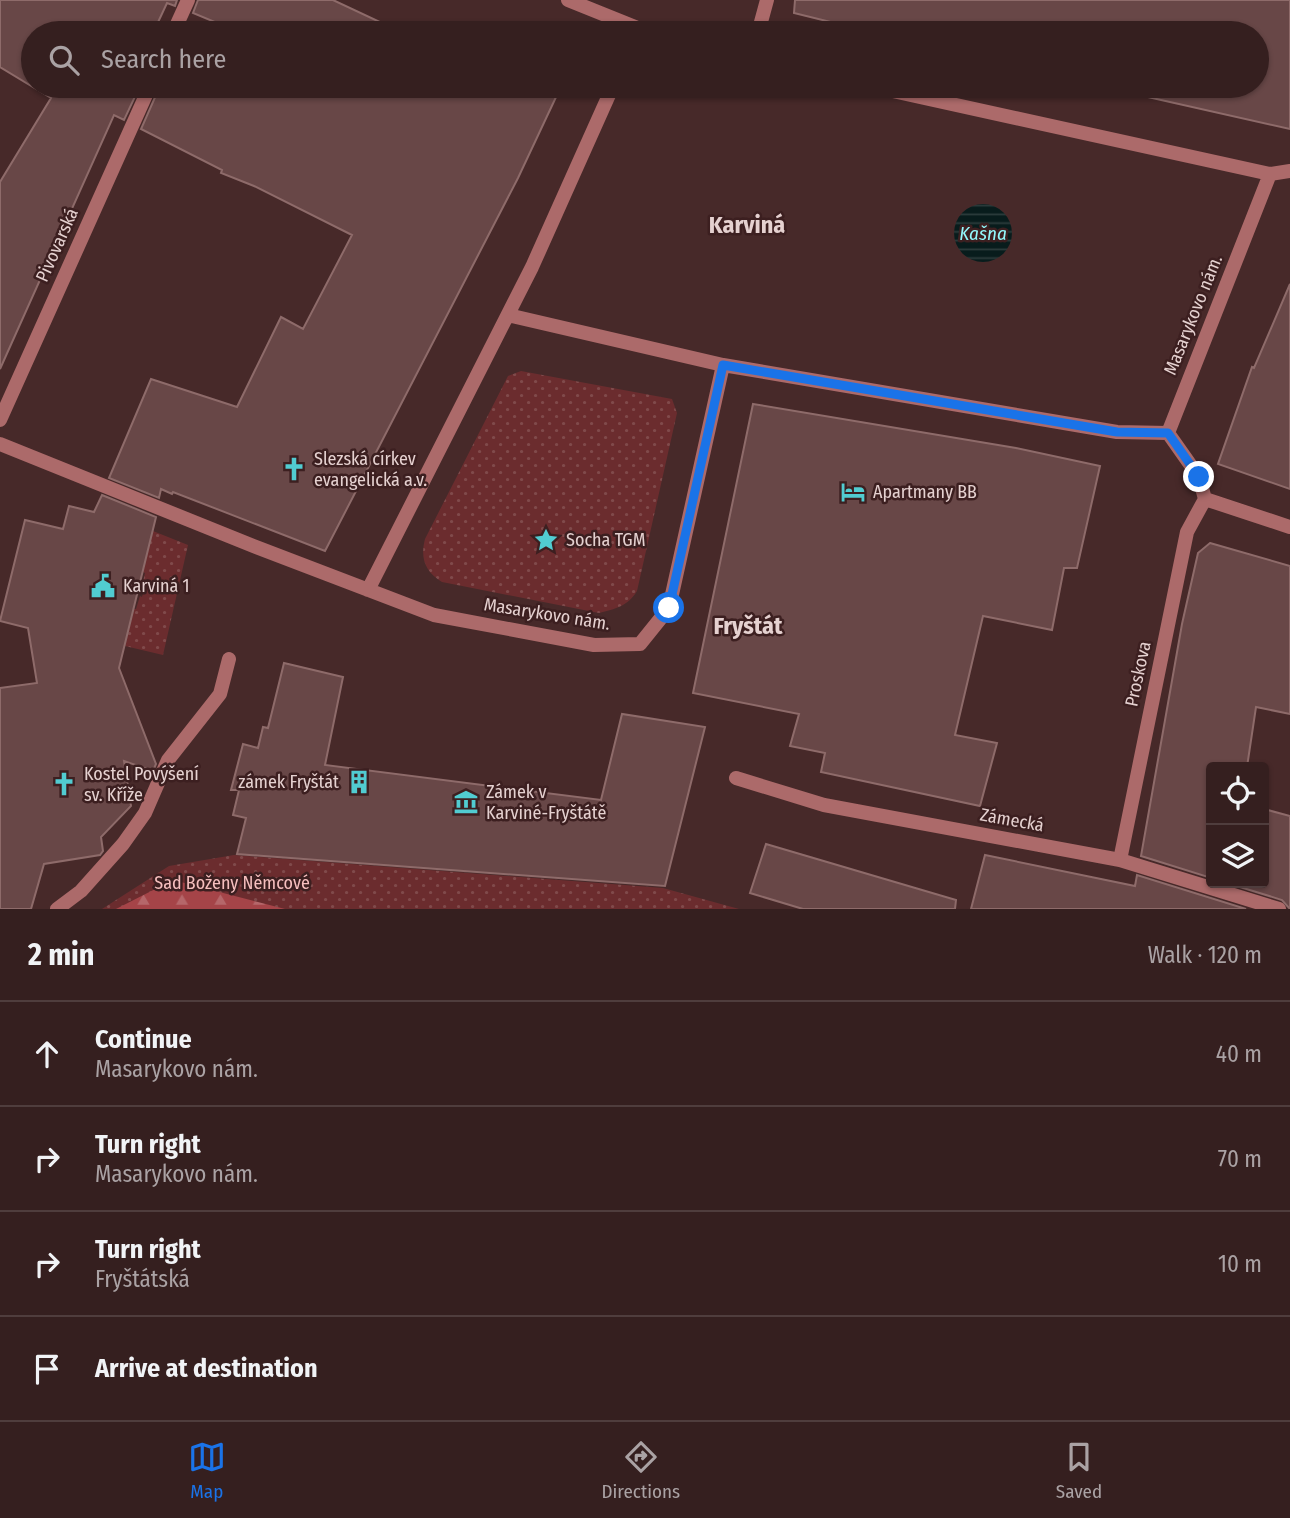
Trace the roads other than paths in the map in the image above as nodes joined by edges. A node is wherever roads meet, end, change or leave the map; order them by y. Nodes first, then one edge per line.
1 (188, 0) edge
2 (568, 0) edge
3 (767, 0) edge
4 (178, 21) edge
5 (617, 21) edge
6 (761, 21) edge
7 (145, 98) edge
8 (608, 98) edge
9 (925, 98) edge
10 (1290, 172) edge
11 (1270, 174) junction
12 (508, 315) junction
13 (723, 365) junction
14 (0, 420) edge
15 (1168, 433) junction
16 (0, 444) edge
17 (1205, 499) junction
18 (1290, 527) edge
19 (368, 590) junction
20 (229, 659) dead end
21 (736, 778) dead end
22 (1119, 860) junction
23 (57, 909) edge
24 (1279, 909) edge

1 - 4 street
2 - 5 street
3 - 6 street
7 - 14 street, Pivovarská
8 - 12 street
9 - 11 street
10 - 11 street
11 - 15 street, Masarykovo nám.
12 - 13 street
12 - 19 street
13 - 15 street
13 - 19 street, Masarykovo nám.
15 - 17 street
16 - 19 street, Masarykovo nám.
17 - 18 street
17 - 22 street, Proskova
20 - 23 street
21 - 22 street, Zámecká
22 - 24 street, Zámecká

